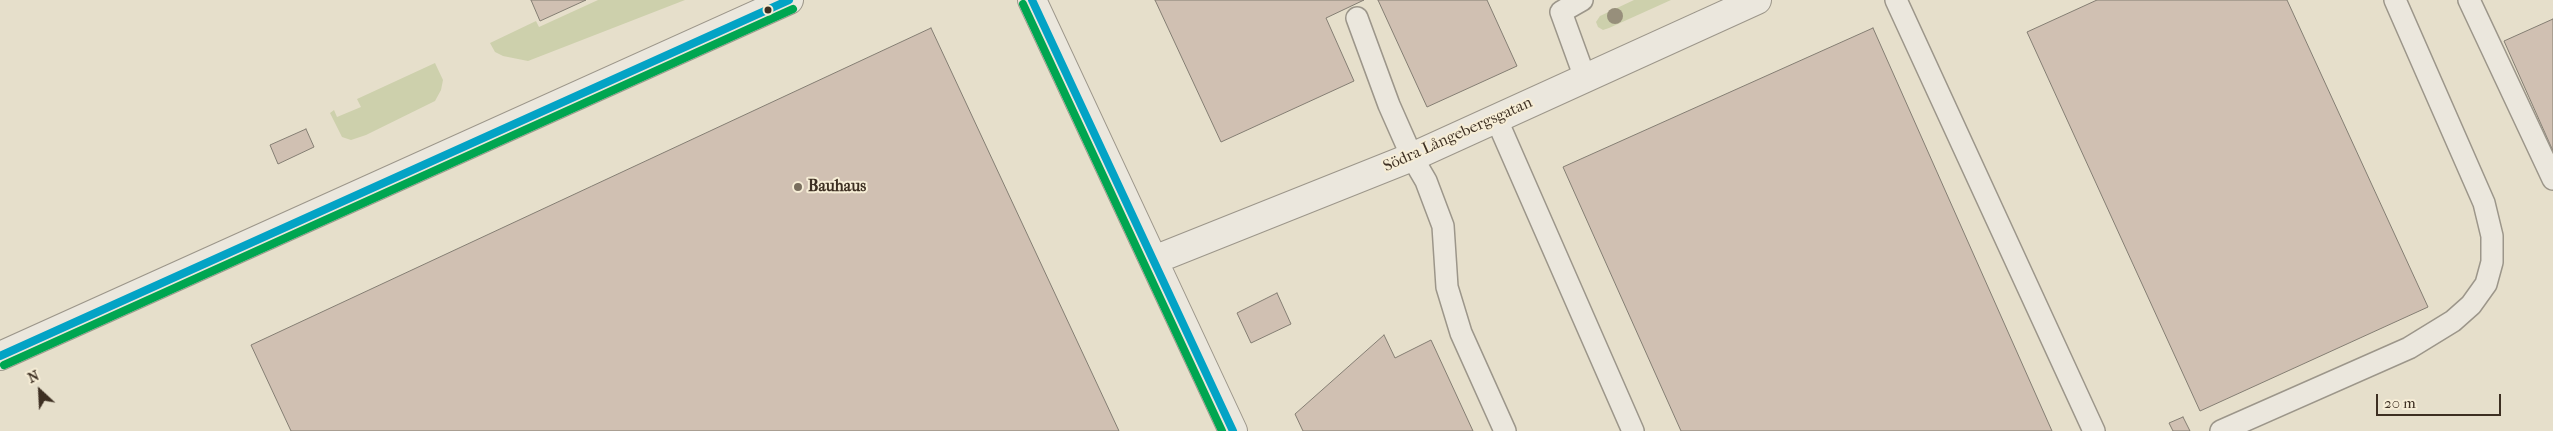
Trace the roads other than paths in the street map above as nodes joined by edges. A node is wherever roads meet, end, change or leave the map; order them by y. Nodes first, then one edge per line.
1 (790, 0) edge
2 (1032, 0) edge
3 (1582, 0) edge
4 (1757, 0) edge
5 (1896, 0) edge
6 (2395, 0) edge
7 (2469, 0) edge
8 (1357, 18) dead end
9 (1585, 78) junction
10 (1496, 118) junction
11 (1412, 156) junction
12 (2553, 179) edge
13 (1154, 260) junction
14 (0, 356) edge
15 (1233, 431) edge
16 (1505, 431) edge
17 (1633, 431) edge
18 (2094, 431) edge
19 (2221, 431) edge

1 - 14 street
2 - 13 street
3 - 9 lane
4 - 9 street, Södra Långebergsgatan
5 - 18 lane
6 - 19 lane
7 - 12 lane
8 - 11 lane
9 - 10 street, Södra Långebergsgatan
10 - 11 street, Södra Långebergsgatan
10 - 17 lane
11 - 13 street, Södra Långebergsgatan
11 - 16 lane
13 - 15 street

